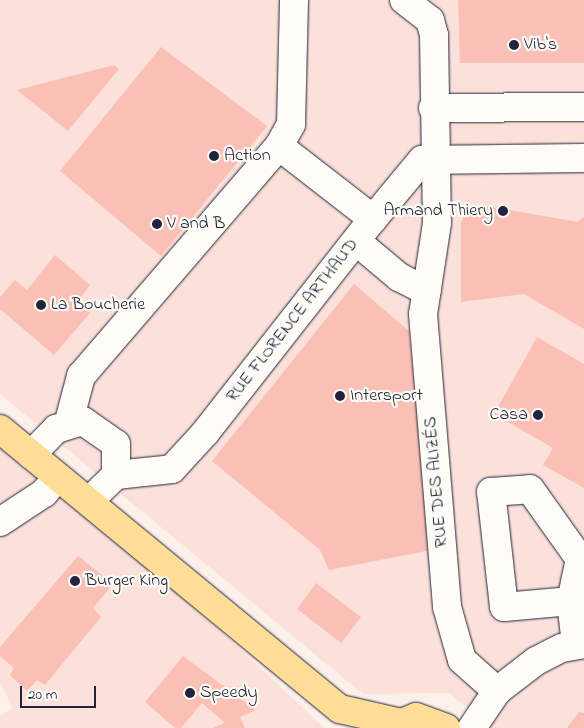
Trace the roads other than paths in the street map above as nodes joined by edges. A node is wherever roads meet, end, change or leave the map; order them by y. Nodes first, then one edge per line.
1 (294, 0) edge
2 (404, 0) edge
3 (584, 107) edge
4 (434, 108) junction
5 (279, 146) junction
6 (584, 158) edge
7 (435, 160) junction
8 (436, 201) junction
9 (379, 212) junction
10 (356, 241) junction
11 (427, 291) junction
12 (68, 425) junction
13 (0, 429) edge
14 (31, 455) junction
15 (116, 475) junction
16 (58, 477) junction
17 (89, 502) junction
18 (0, 522) edge
19 (571, 601) junction
20 (580, 645) edge
21 (484, 711) edge
22 (344, 718) edge
23 (440, 724) edge
24 (393, 725) edge

1 - 5 street
2 - 4 street, RUE DES ALIZÉS
3 - 4 street
4 - 7 street, RUE DES ALIZÉS
5 - 9 street
5 - 12 street
6 - 7 street
7 - 8 street, RUE DES ALIZÉS
7 - 9 street, RUE FLORENCE ARTHAUD
8 - 9 street
8 - 11 street, RUE DES ALIZÉS
9 - 10 street, RUE FLORENCE ARTHAUD
10 - 11 street
10 - 15 street, RUE FLORENCE ARTHAUD
11 - 21 street, RUE DES ALIZÉS
12 - 14 street
12 - 15 street
13 - 14 main road
14 - 16 main road
15 - 17 street
16 - 17 main road
16 - 18 street
17 - 22 main road
19 - 19 street
19 - 20 street
20 - 21 street
21 - 23 street
22 - 24 main road
23 - 24 main road

